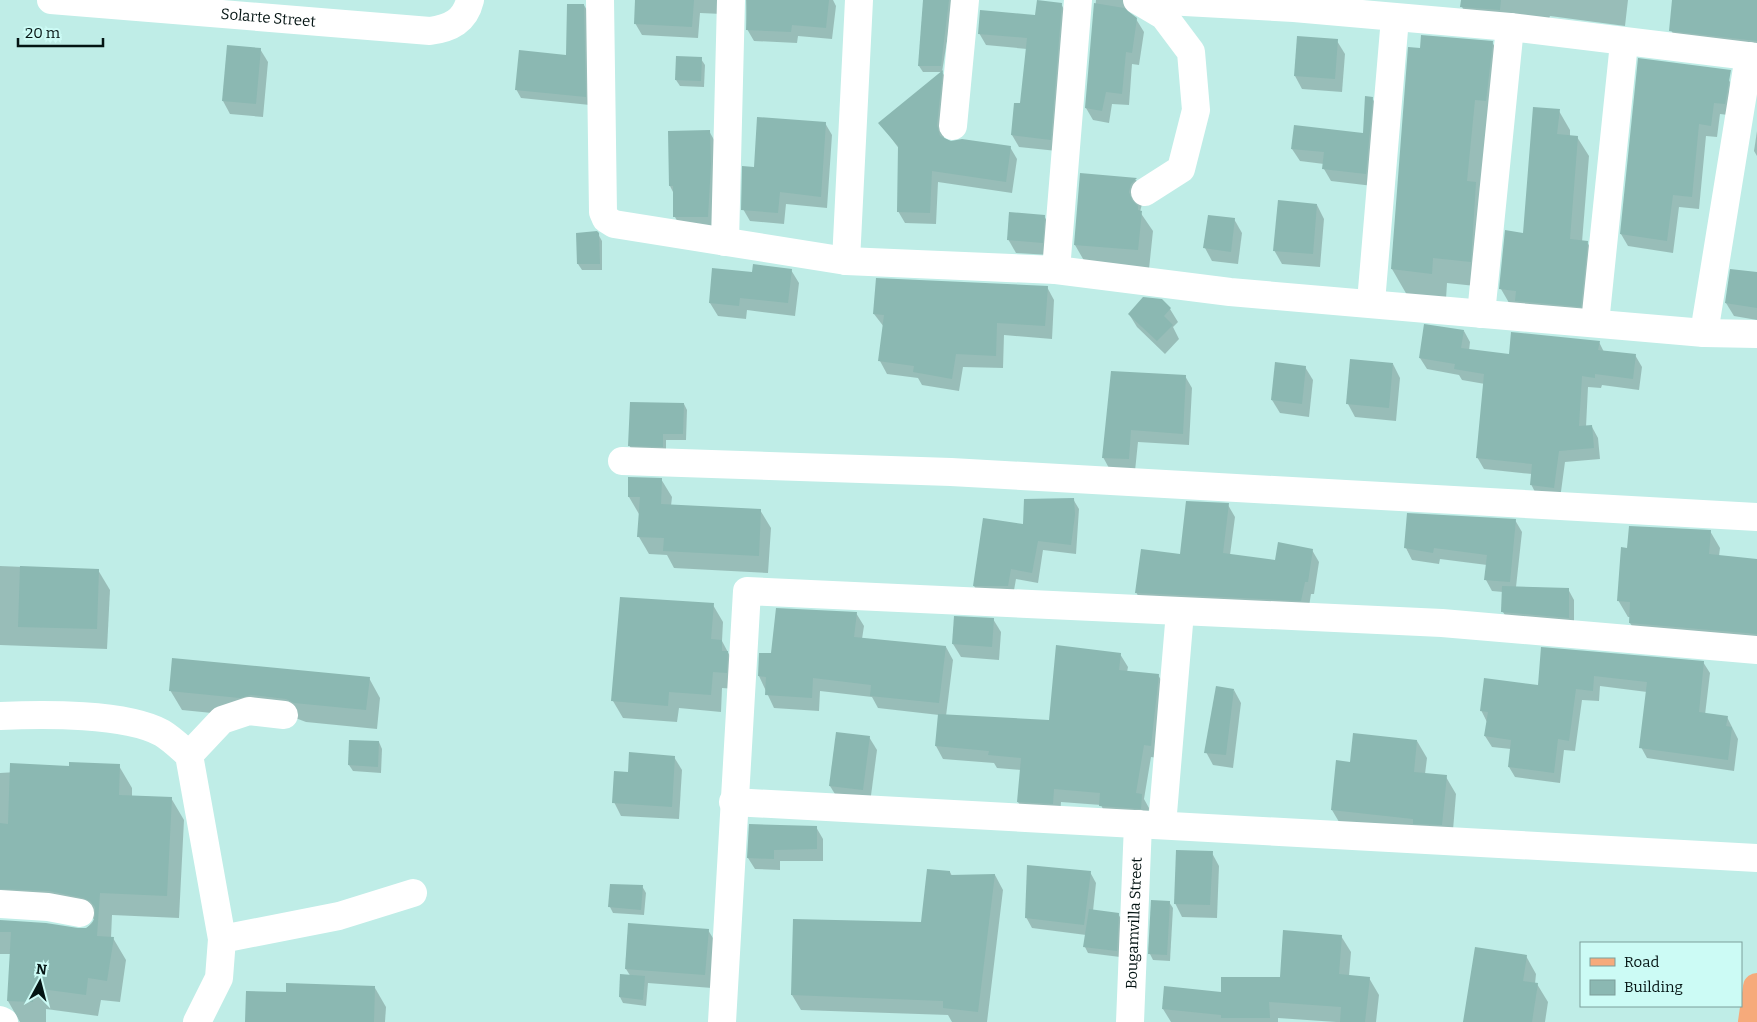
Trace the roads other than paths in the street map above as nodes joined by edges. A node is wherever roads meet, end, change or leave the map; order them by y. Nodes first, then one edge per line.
1 (51, 0) edge
2 (470, 0) edge
3 (600, 0) edge
4 (731, 0) edge
5 (859, 0) edge
6 (965, 0) edge
7 (1078, 0) edge
8 (1137, 0) edge
9 (1148, 0) edge
10 (1395, 18) junction
11 (1510, 27) junction
12 (1624, 43) junction
13 (1753, 57) edge
14 (953, 126) dead end
15 (1145, 192) dead end
16 (724, 242) junction
17 (846, 261) junction
18 (1056, 270) junction
19 (1371, 302) junction
20 (1481, 314) junction
21 (1595, 323) junction
22 (1704, 333) junction
23 (1757, 334) edge
24 (622, 461) dead end
25 (1757, 517) edge
26 (1180, 612) junction
27 (1757, 650) edge
28 (284, 715) dead end
29 (0, 716) edge
30 (189, 755) junction
31 (733, 802) junction
32 (1150, 825) junction
33 (1757, 858) edge
34 (413, 893) dead end
35 (0, 904) edge
36 (80, 913) dead end
37 (222, 939) junction
38 (1757, 987) edge
39 (0, 1020) edge
40 (1754, 1020) edge
41 (4, 1022) edge
42 (197, 1022) edge
43 (722, 1022) edge
44 (1130, 1022) edge

1 - 2 street, Solarte Street
3 - 16 street
4 - 16 street
5 - 17 street
6 - 14 street
7 - 18 street
8 - 15 street
9 - 10 street
10 - 11 street
10 - 19 street
11 - 12 street
11 - 20 street
12 - 13 street
12 - 21 street
13 - 22 street
16 - 17 street
17 - 18 street
18 - 19 street
19 - 20 street
20 - 21 street
21 - 22 street
22 - 23 street
24 - 25 street
26 - 27 street
26 - 31 street
26 - 32 street, Bougamvilla Street
28 - 30 street
29 - 30 street
30 - 37 street
31 - 32 street
31 - 43 street
32 - 33 street
32 - 44 street, Bougamvilla Street
34 - 37 street
35 - 36 street
37 - 42 street
38 - 40 main road
39 - 41 street

